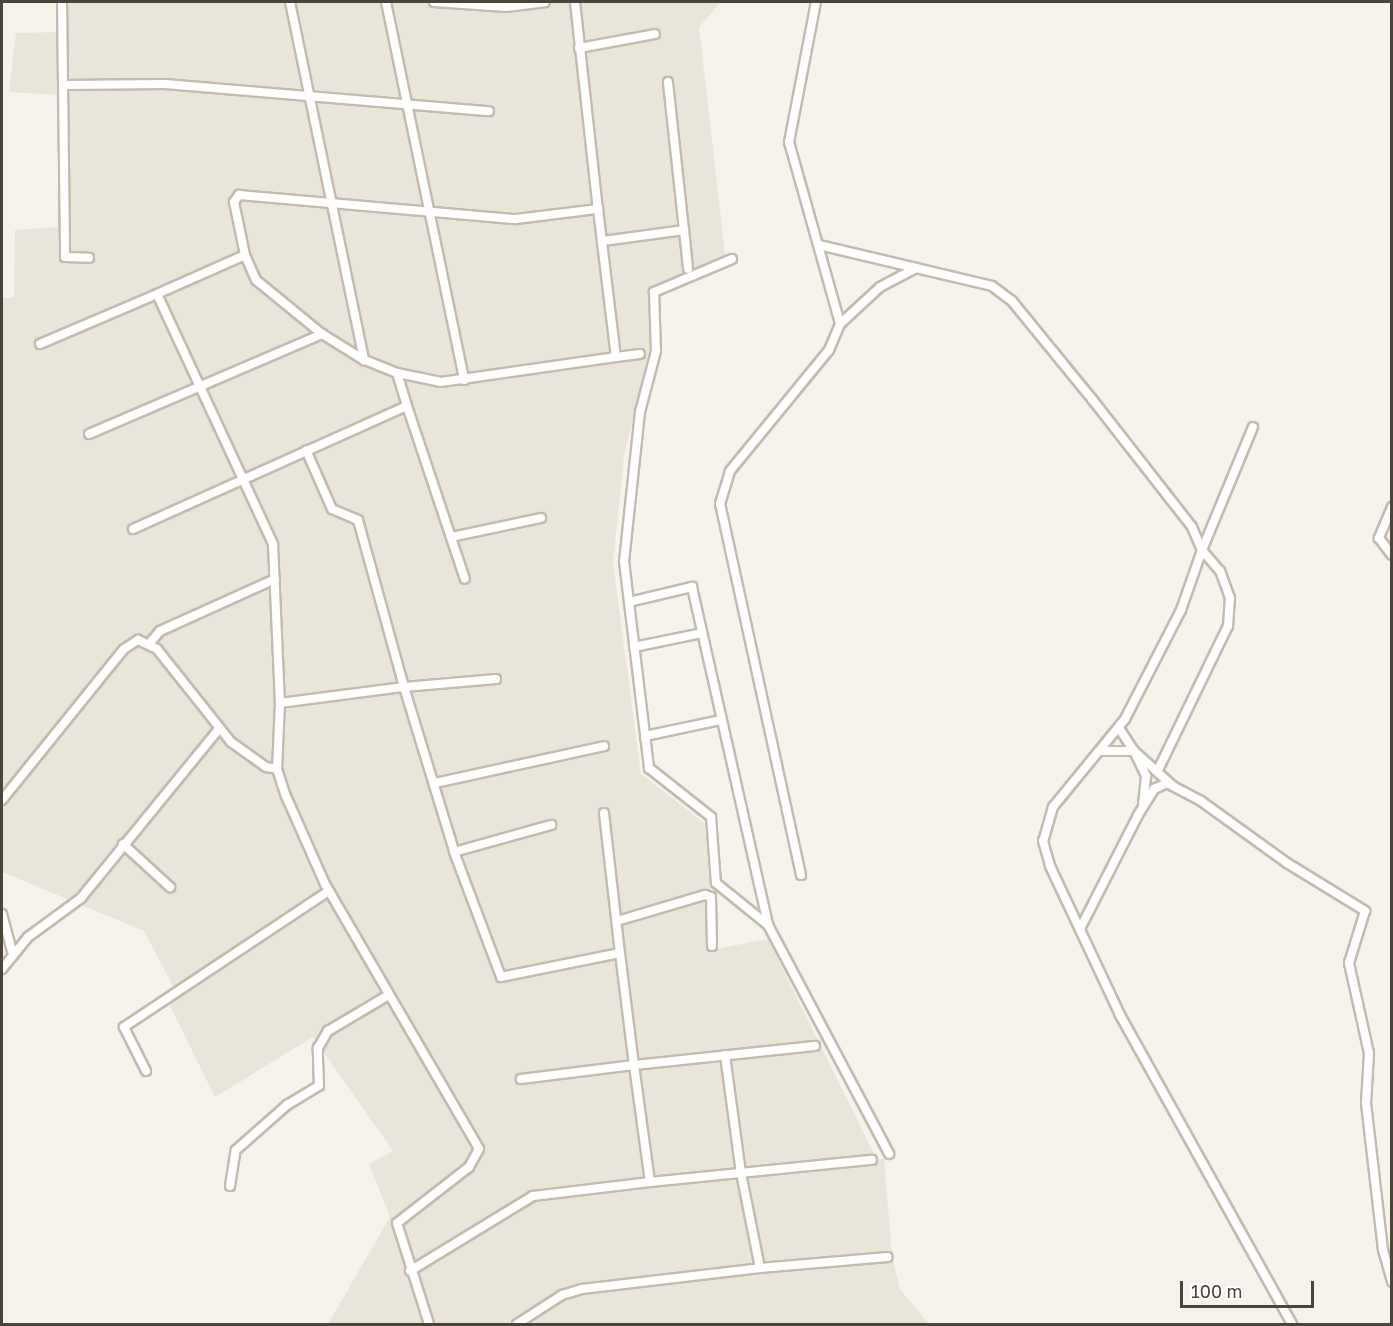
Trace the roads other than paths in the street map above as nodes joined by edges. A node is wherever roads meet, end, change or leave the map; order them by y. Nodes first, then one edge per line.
1 (62, 2) edge
2 (290, 2) edge
3 (386, 2) edge
4 (434, 2) edge
5 (545, 2) edge
6 (575, 2) edge
7 (816, 2) edge
8 (655, 34) dead end
9 (579, 48) junction
10 (668, 82) dead end
11 (64, 85) junction
12 (309, 93) junction
13 (404, 101) junction
14 (489, 111) dead end
15 (331, 200) junction
16 (428, 209) junction
17 (598, 209) junction
18 (684, 230) junction
19 (603, 241) junction
20 (819, 245) junction
21 (245, 255) junction
22 (89, 258) dead end
23 (732, 259) dead end
24 (916, 268) junction
25 (688, 269) dead end
26 (157, 294) junction
27 (840, 324) junction
28 (322, 334) junction
29 (40, 344) dead end
30 (640, 354) dead end
31 (616, 357) junction
32 (364, 360) junction
33 (397, 373) junction
34 (464, 380) junction
35 (201, 387) junction
36 (407, 406) junction
37 (1253, 427) dead end
38 (89, 434) dead end
39 (306, 450) junction
40 (244, 479) junction
41 (1392, 507) edge
42 (542, 518) dead end
43 (133, 528) dead end
44 (451, 537) junction
45 (1202, 550) junction
46 (1392, 555) edge
47 (275, 579) junction
48 (465, 579) dead end
49 (629, 602) junction
50 (702, 633) junction
51 (149, 644) junction
52 (634, 647) junction
53 (496, 679) dead end
54 (404, 687) junction
55 (280, 703) junction
56 (721, 720) junction
57 (1119, 728) junction
58 (219, 729) junction
59 (645, 736) junction
60 (604, 746) dead end
61 (1100, 751) junction
62 (1134, 752) junction
63 (277, 769) junction
64 (1158, 770) junction
65 (2, 783) edge
66 (435, 783) junction
67 (1174, 787) junction
68 (10, 790) junction
69 (2, 800) edge
70 (1143, 807) junction
71 (604, 813) dead end
72 (551, 825) dead end
73 (123, 844) junction
74 (454, 852) junction
75 (801, 875) dead end
76 (170, 887) dead end
77 (329, 891) junction
78 (2, 914) edge
79 (617, 921) junction
80 (768, 925) junction
81 (1080, 929) junction
82 (712, 946) dead end
83 (620, 953) junction
84 (13, 955) junction
85 (2, 969) edge
86 (387, 996) junction
87 (815, 1046) dead end
88 (726, 1055) junction
89 (634, 1065) junction
90 (146, 1071) dead end
91 (521, 1079) dead end
92 (889, 1154) dead end
93 (872, 1160) dead end
94 (741, 1173) junction
95 (650, 1182) junction
96 (230, 1186) dead end
97 (888, 1257) dead end
98 (760, 1268) junction
99 (410, 1271) junction
100 (1392, 1282) edge
101 (429, 1324) edge
102 (517, 1324) edge
103 (1292, 1324) edge

1 - 11 street
2 - 12 street
3 - 13 street
4 - 5 street
6 - 9 street
7 - 20 street
8 - 9 street
9 - 17 street
10 - 18 street
11 - 12 street
11 - 22 street
12 - 13 street
12 - 15 street
13 - 14 street
13 - 16 street
15 - 16 street
15 - 21 street
15 - 32 street
16 - 17 street
16 - 34 street
17 - 19 street
18 - 19 street
18 - 25 street
19 - 31 street
20 - 24 street
20 - 27 street
21 - 26 street
21 - 28 street
23 - 49 street
24 - 27 street
24 - 45 street
26 - 29 street
26 - 35 street
27 - 75 street
28 - 32 street
28 - 35 street
30 - 31 street
31 - 34 street
32 - 33 street
33 - 34 street
33 - 36 street
35 - 38 street
35 - 40 street
36 - 39 street
36 - 44 street
37 - 45 street
39 - 40 street
39 - 54 street
40 - 43 street
40 - 47 street
41 - 46 street
42 - 44 street
44 - 48 street
45 - 57 street
45 - 64 street
47 - 51 street
47 - 55 street
49 - 50 street
49 - 52 street
50 - 52 street
50 - 56 street
51 - 58 street
51 - 68 street
52 - 59 street
53 - 54 street
54 - 55 street
54 - 66 street
55 - 63 street
56 - 59 street
56 - 80 street
57 - 61 street
57 - 62 street
58 - 63 street
58 - 73 street
59 - 80 street
60 - 66 street
61 - 62 street
61 - 81 street
62 - 64 street
62 - 70 street
63 - 77 street
64 - 67 street
65 - 68 street
66 - 74 street
67 - 70 street
67 - 100 street
68 - 69 street
70 - 81 street
71 - 79 street
72 - 74 street
73 - 76 street
73 - 84 street
74 - 83 street
77 - 86 street
77 - 90 street
78 - 84 street
79 - 82 street
79 - 83 street
80 - 92 street
81 - 103 street
83 - 89 street
84 - 85 street
86 - 96 street
86 - 99 street
87 - 88 street
88 - 89 street
88 - 94 street
89 - 91 street
89 - 95 street
93 - 94 street
94 - 95 street
94 - 98 street
95 - 99 street
97 - 98 street
98 - 102 street
99 - 101 street

